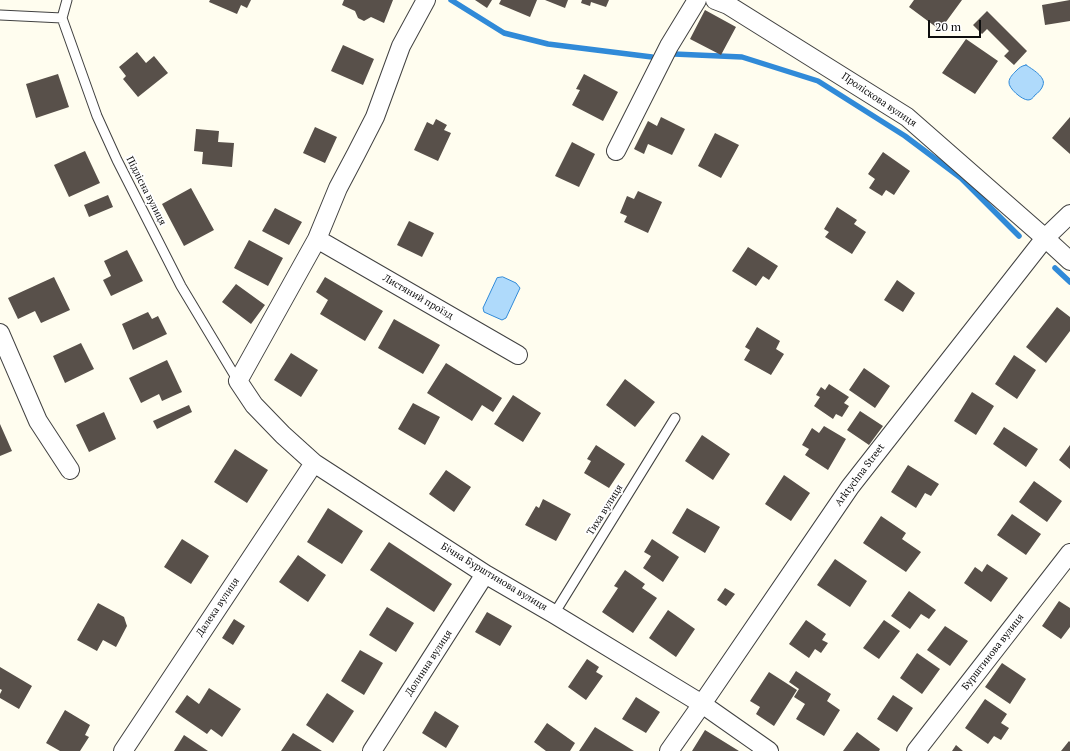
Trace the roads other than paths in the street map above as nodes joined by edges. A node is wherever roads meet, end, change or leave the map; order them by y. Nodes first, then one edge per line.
1 (67, 0) edge
2 (426, 0) edge
3 (697, 0) edge
4 (726, 2) edge
5 (0, 14) edge
6 (62, 18) junction
7 (616, 150) dead end
8 (1070, 214) edge
9 (1045, 238) junction
10 (317, 239) junction
11 (1070, 261) edge
12 (0, 333) edge
13 (518, 355) dead end
14 (238, 381) junction
15 (675, 418) dead end
16 (314, 463) junction
17 (70, 470) dead end
18 (1070, 553) edge
19 (485, 574) junction
20 (554, 614) junction
21 (702, 704) junction
22 (123, 751) edge
23 (372, 751) edge
24 (669, 751) edge
25 (769, 751) edge
26 (916, 751) edge

1 - 6 lane
2 - 10 street
3 - 7 street
4 - 9 street, Проліскова вулиця
5 - 6 lane
6 - 14 lane, Підлісна вулиця
8 - 9 street, Arktychna Street
9 - 11 street, Проліскова вулиця
9 - 21 street, Arktychna Street
10 - 13 street, Листяний проїзд
10 - 14 street
12 - 17 street
14 - 16 street, Бічна Бурштинова вулиця
15 - 20 lane, Тиха вулиця
16 - 19 street, Бічна Бурштинова вулиця
16 - 22 street, Далека вулиця
18 - 26 street, Бурштинова вулиця
19 - 20 street, Бічна Бурштинова вулиця
19 - 23 street, Долинна вулиця
20 - 21 street, Бічна Бурштинова вулиця
21 - 24 street, Arktychna Street
21 - 25 street, Бічна Бурштинова вулиця

